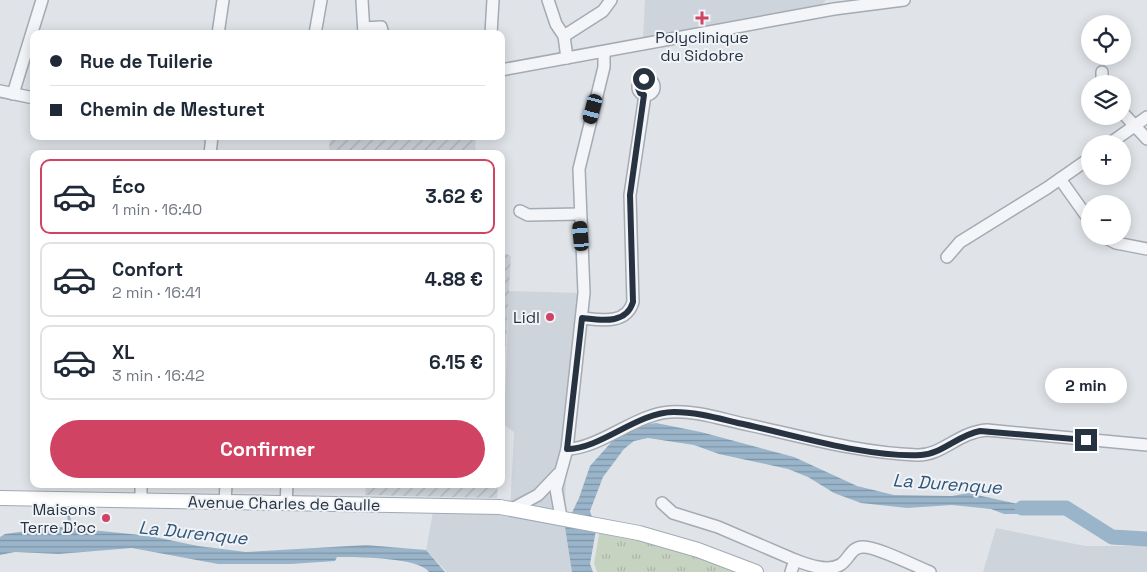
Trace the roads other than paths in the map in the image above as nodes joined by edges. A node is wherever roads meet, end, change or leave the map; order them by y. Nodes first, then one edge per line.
1 (42, 0) edge
2 (223, 0) edge
3 (321, 0) edge
4 (362, 0) edge
5 (493, 0) edge
6 (548, 0) edge
7 (611, 0) edge
8 (904, 0) edge
9 (831, 5) edge
10 (33, 30) edge
11 (219, 30) edge
12 (316, 30) edge
13 (364, 30) edge
14 (370, 30) edge
15 (382, 30) edge
16 (491, 30) edge
17 (564, 36) junction
18 (30, 39) edge
19 (604, 52) junction
20 (567, 58) junction
21 (505, 69) edge
22 (0, 91) edge
23 (13, 94) junction
24 (644, 95) dead end
25 (30, 97) edge
26 (1147, 117) edge
27 (1131, 122) edge
28 (1135, 126) junction
29 (1122, 135) edge
30 (1147, 139) edge
31 (1081, 164) edge
32 (1060, 179) junction
33 (1081, 208) edge
34 (520, 210) dead end
35 (580, 214) junction
36 (1126, 245) edge
37 (1147, 249) edge
38 (947, 257) dead end
39 (582, 318) junction
40 (1147, 445) edge
41 (567, 449) junction
42 (559, 473) junction
43 (141, 488) edge
44 (226, 488) edge
45 (287, 488) edge
46 (0, 498) edge
47 (141, 501) junction
48 (225, 503) junction
49 (286, 504) junction
50 (662, 504) dead end
51 (512, 509) junction
52 (564, 518) junction
53 (796, 560) junction
54 (842, 569) edge
55 (756, 572) edge
56 (791, 572) edge
57 (930, 572) edge

1 - 10 street
2 - 11 street
3 - 12 street
4 - 13 street
5 - 16 street
6 - 17 street
7 - 17 street
8 - 9 street
9 - 19 street
14 - 15 street
17 - 20 street
18 - 23 street
19 - 20 street
19 - 35 street
20 - 21 street
22 - 23 street
23 - 25 street
24 - 39 street
26 - 28 street
27 - 28 street
28 - 29 street
28 - 30 street
31 - 32 street
32 - 33 street
32 - 38 street
34 - 35 street
35 - 39 street
36 - 37 street
39 - 41 street
40 - 41 street
41 - 42 street
42 - 51 street
42 - 52 street
43 - 47 street
44 - 48 street
45 - 49 street
46 - 47 main road, Avenue Charles de Gaulle
47 - 48 main road, Avenue Charles de Gaulle
48 - 49 main road, Avenue Charles de Gaulle
49 - 51 main road, Avenue Charles de Gaulle
50 - 53 street
51 - 52 main road, Avenue Charles de Gaulle
52 - 55 main road, Avenue Charles de Gaulle
53 - 54 street
53 - 56 street
54 - 57 street

